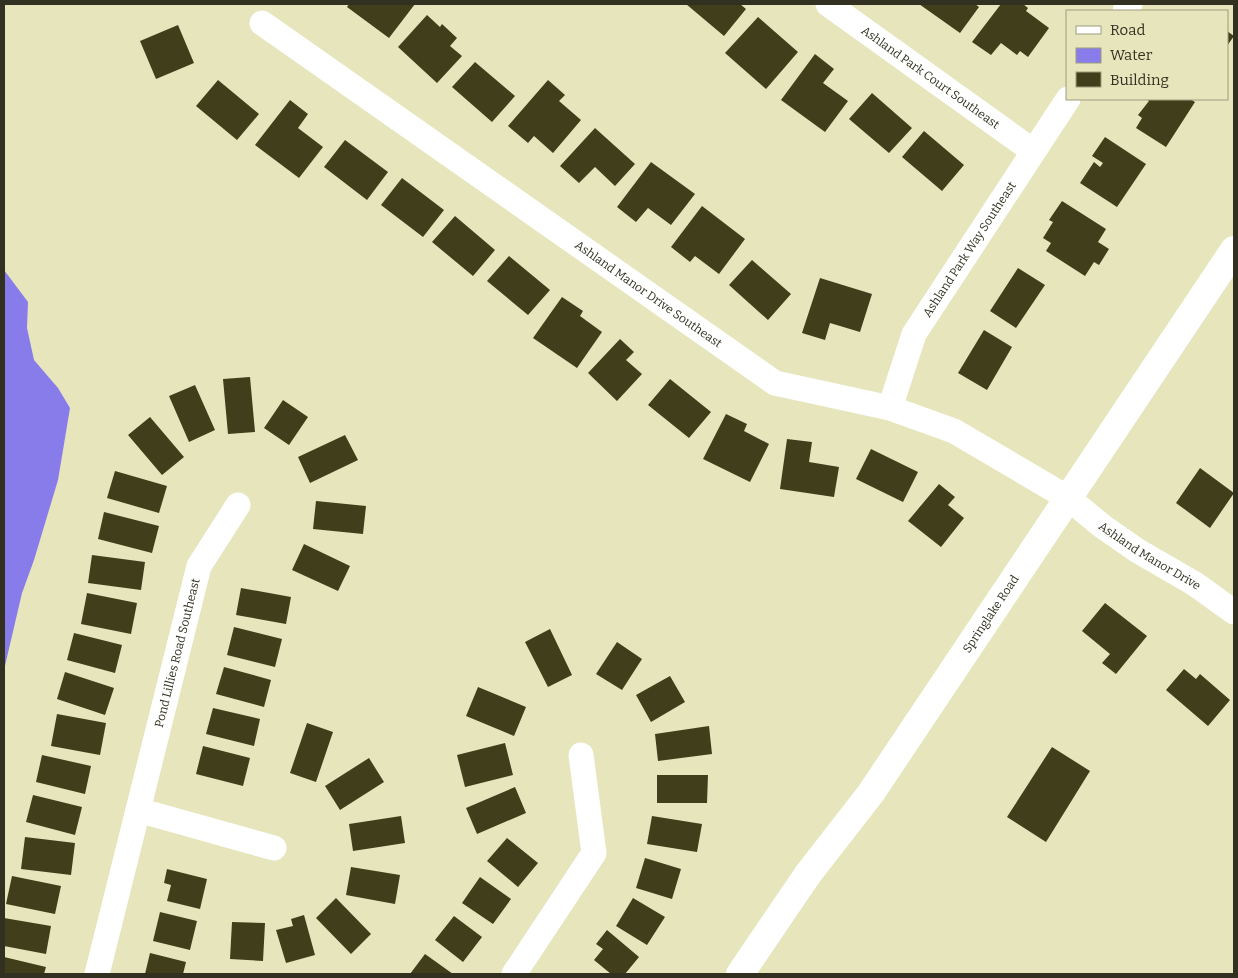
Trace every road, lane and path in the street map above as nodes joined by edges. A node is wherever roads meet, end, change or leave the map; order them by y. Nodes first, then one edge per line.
1 (828, 4) edge
2 (262, 23) dead end
3 (1067, 100) edge
4 (1034, 151) junction
5 (1234, 250) edge
6 (890, 408) junction
7 (1068, 498) junction
8 (238, 504) dead end
9 (1234, 612) edge
10 (581, 755) dead end
11 (138, 810) junction
12 (274, 848) dead end
13 (519, 972) edge
14 (97, 974) edge
15 (740, 974) edge

1 - 4 street, Ashland Park Court Southeast
2 - 6 street, Ashland Manor Drive Southeast
3 - 4 street, Ashland Park Way Southeast
4 - 6 street, Ashland Park Way Southeast
5 - 7 street, Springlake Road
6 - 7 street, Ashland Manor Drive Southeast
7 - 9 street, Ashland Manor Drive
7 - 15 street, Springlake Road
8 - 11 street, Pond Lillies Road Southeast
10 - 13 street
11 - 12 street
11 - 14 street, Pond Lillies Road Southeast

